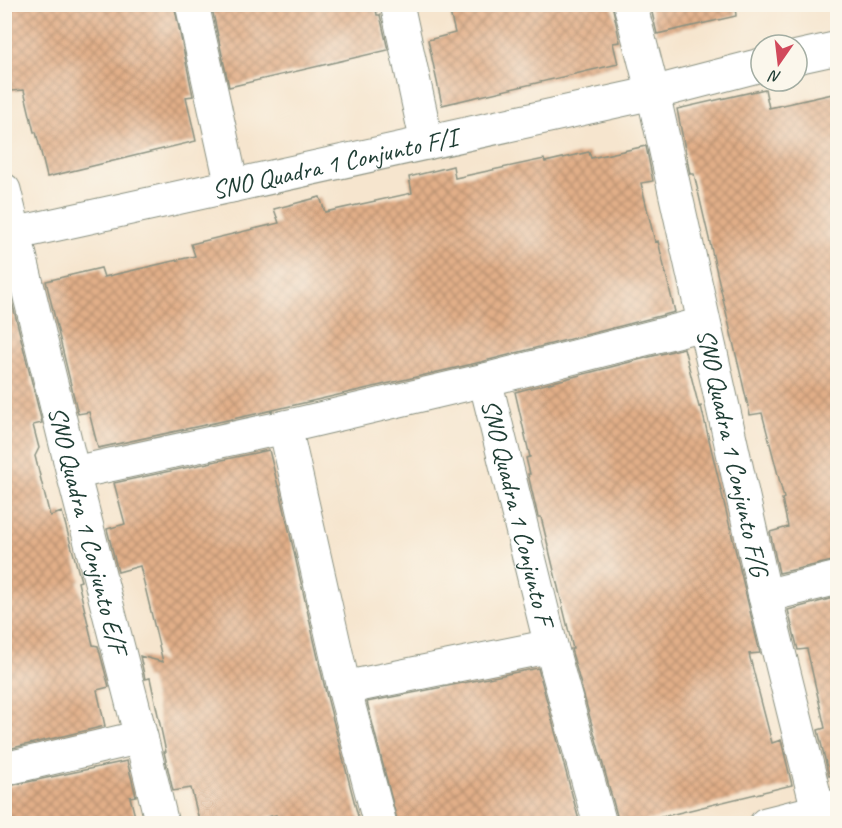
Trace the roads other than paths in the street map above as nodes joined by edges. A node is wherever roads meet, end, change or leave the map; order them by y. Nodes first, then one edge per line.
1 (192, 4) edge
2 (397, 4) edge
3 (630, 4) edge
4 (837, 48) edge
5 (809, 54) edge
6 (749, 68) edge
7 (653, 93) junction
8 (427, 143) junction
9 (232, 186) junction
10 (4, 190) edge
11 (10, 235) edge
12 (703, 324) junction
13 (485, 380) junction
14 (285, 427) junction
15 (73, 473) junction
16 (837, 578) edge
17 (765, 596) junction
18 (551, 646) junction
19 (344, 688) junction
20 (141, 737) junction
21 (4, 769) edge
22 (828, 808) edge
23 (162, 824) edge
24 (380, 824) edge
25 (600, 824) edge
26 (766, 824) edge

1 - 9 street
2 - 8 street
3 - 7 street, SNO Quadra 1 Conjunto F/G
4 - 5 street
6 - 7 street, SNO Quadra 1 Conjunto F/I
7 - 8 street, SNO Quadra 1 Conjunto F/I
7 - 12 street, SNO Quadra 1 Conjunto F/G
8 - 9 street, SNO Quadra 1 Conjunto F/I
9 - 11 street, SNO Quadra 1 Conjunto F/I
10 - 11 street, SNO Quadra 1 Conjunto E/F
11 - 15 street, SNO Quadra 1 Conjunto E/F
12 - 13 street, SNO Quadra 1 Conjunto F
12 - 17 street, SNO Quadra 1 Conjunto F/G
13 - 14 street, SNO Quadra 1 Conjunto F
13 - 18 street, SNO Quadra 1 Conjunto F
14 - 15 street, SNO Quadra 1 Conjunto F
14 - 19 street
15 - 20 street, SNO Quadra 1 Conjunto E/F
16 - 17 street
17 - 22 street, SNO Quadra 1 Conjunto F/G
18 - 19 street, SNO Quadra 1 Conjunto F
18 - 25 street, SNO Quadra 1 Conjunto F
19 - 24 street
20 - 21 street
20 - 23 street, SNO Quadra 1 Conjunto E/F
22 - 26 street

